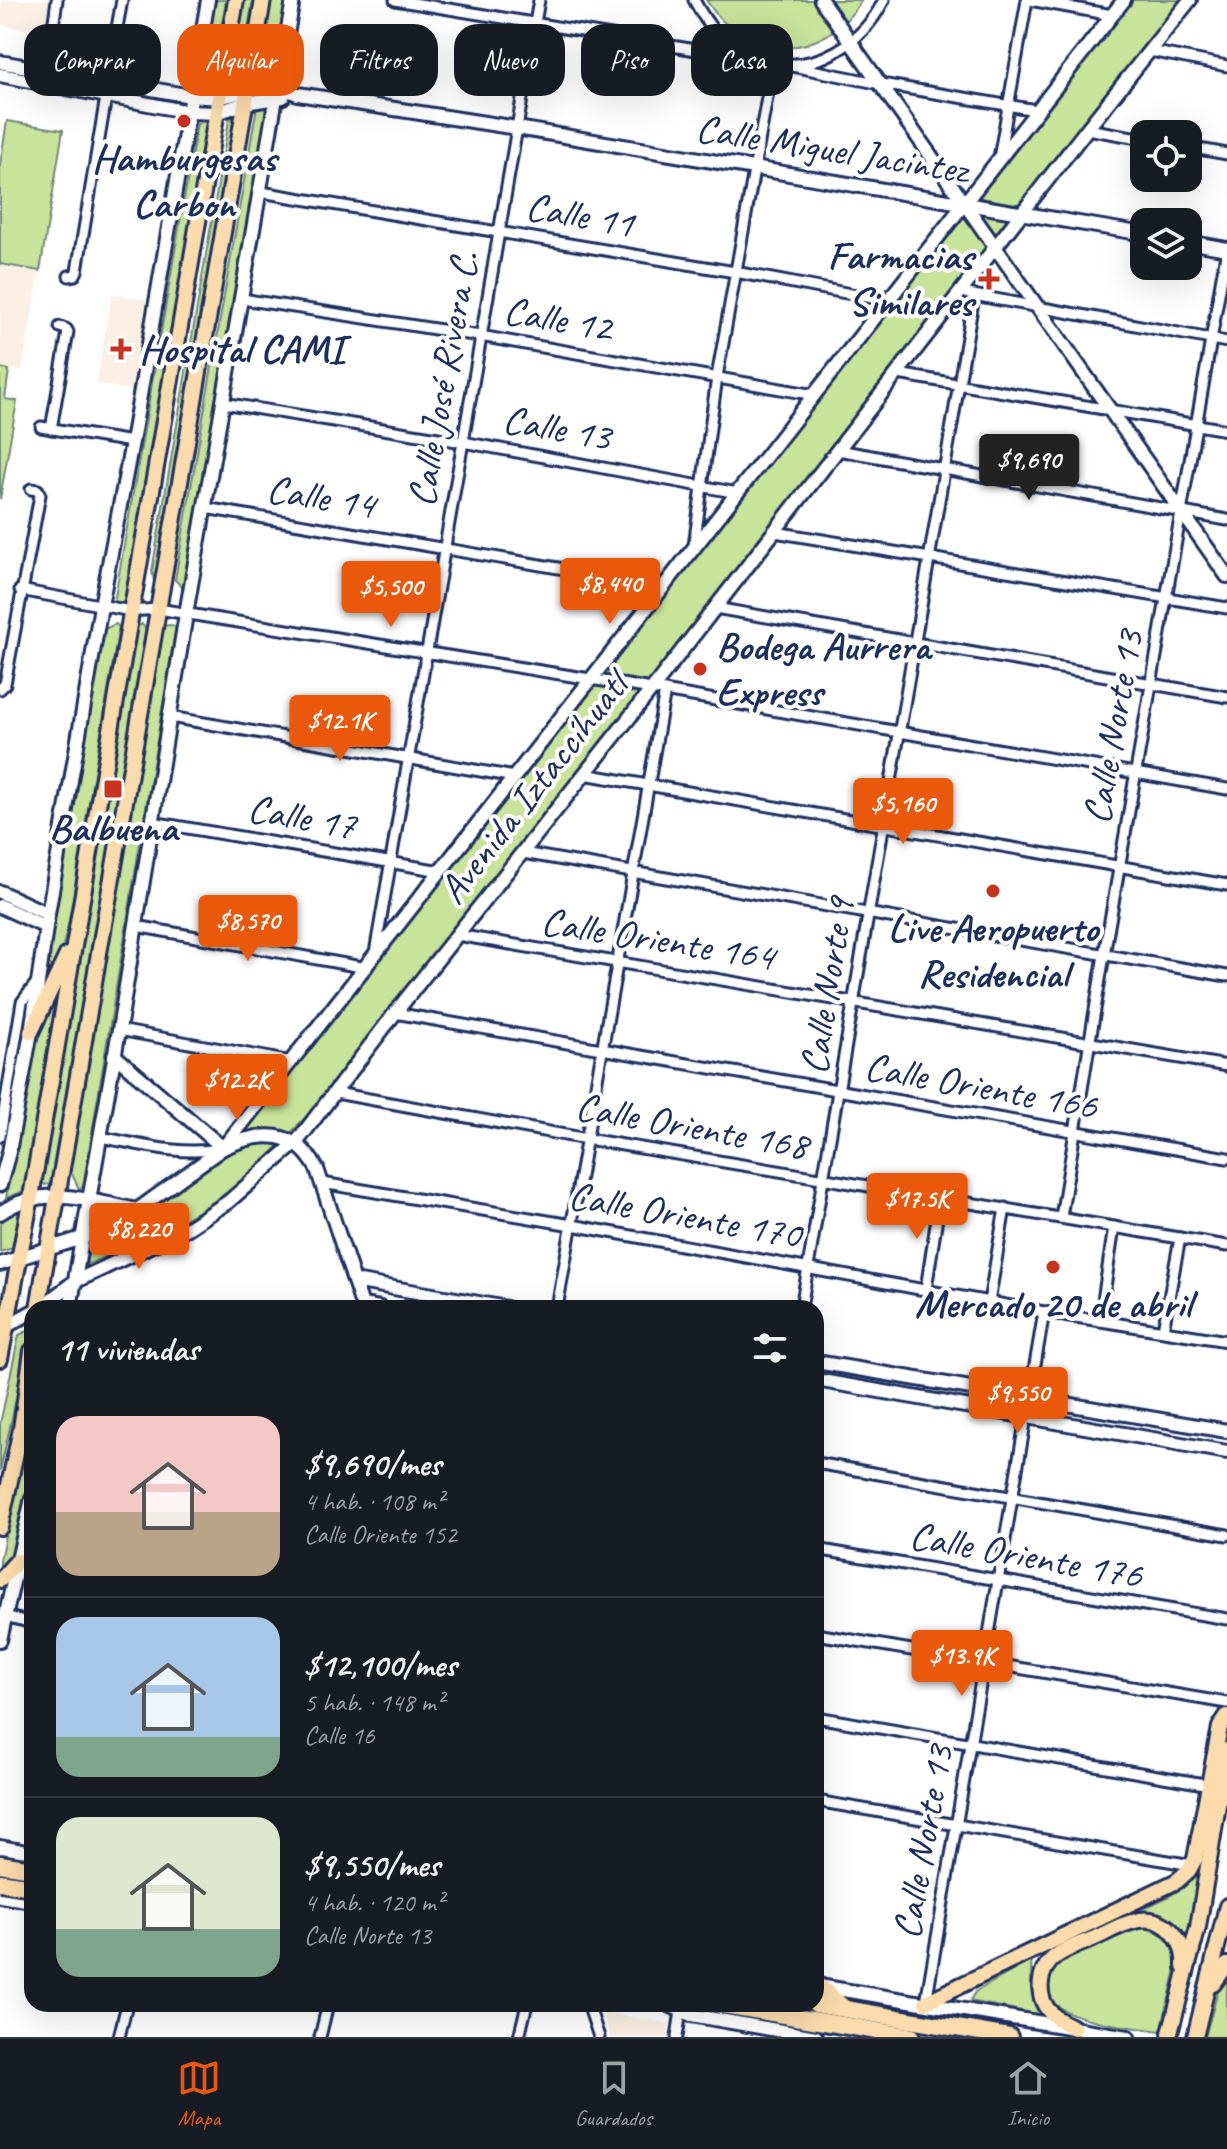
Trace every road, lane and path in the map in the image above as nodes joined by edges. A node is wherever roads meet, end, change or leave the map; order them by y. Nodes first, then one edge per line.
1 (57, 0) edge
2 (122, 0) edge
3 (208, 0) edge
4 (236, 0) edge
5 (263, 0) edge
6 (293, 0) edge
7 (395, 0) edge
8 (539, 0) edge
9 (694, 0) edge
10 (821, 0) edge
11 (884, 0) edge
12 (1028, 0) edge
13 (1124, 0) edge
14 (1190, 0) edge
15 (1112, 15) junction
16 (535, 22) junction
17 (53, 24) edge
18 (118, 24) edge
19 (204, 24) edge
20 (259, 24) edge
21 (289, 24) edge
22 (709, 24) edge
23 (851, 43) junction
24 (691, 49) edge
25 (1150, 51) junction
26 (0, 62) edge
27 (793, 66) edge
28 (793, 66) edge
29 (1227, 66) edge
30 (24, 67) edge
31 (0, 75) edge
32 (24, 80) edge
33 (881, 84) junction
34 (304, 95) edge
35 (101, 96) edge
36 (191, 96) joint
37 (247, 96) joint
38 (278, 96) edge
39 (767, 96) edge
40 (106, 97) junction
41 (1009, 105) junction
42 (218, 106) junction
43 (1036, 110) junction
44 (189, 112) junction
45 (517, 128) junction
46 (1087, 129) junction
47 (1130, 137) edge
48 (1202, 150) edge
49 (1227, 154) edge
50 (999, 159) junction
51 (753, 168) junction
52 (261, 192) junction
53 (964, 203) junction
54 (1024, 214) junction
55 (499, 231) junction
56 (1130, 232) edge
57 (1202, 245) edge
58 (997, 247) junction
59 (1227, 249) edge
60 (735, 272) junction
61 (69, 276) dead end
62 (968, 294) junction
63 (242, 299) junction
64 (888, 301) junction
65 (1041, 309) junction
66 (60, 327) dead end
67 (480, 336) junction
68 (1211, 340) junction
69 (1227, 342) edge
70 (898, 374) junction
71 (717, 377) junction
72 (960, 385) junction
73 (815, 395) junction
74 (223, 403) junction
75 (1110, 409) junction
76 (1196, 424) junction
77 (1227, 430) edge
78 (132, 442) junction
79 (463, 442) junction
80 (838, 450) junction
81 (945, 470) junction
82 (701, 484) junction
83 (31, 489) dead end
84 (738, 493) junction
85 (205, 508) junction
86 (1181, 513) junction
87 (1227, 520) edge
88 (775, 532) junction
89 (445, 548) junction
90 (694, 549) junction
91 (931, 557) junction
92 (1227, 576) edge
93 (664, 586) junction
94 (20, 590) junction
95 (1166, 597) junction
96 (101, 606) junction
97 (715, 608) junction
98 (1227, 608) edge
99 (158, 609) junction
100 (131, 611) junction
101 (186, 614) junction
102 (915, 643) junction
103 (427, 652) junction
104 (590, 680) junction
105 (1151, 683) junction
106 (0, 689) edge
107 (658, 690) junction
108 (1227, 697) edge
109 (170, 717) junction
110 (899, 732) junction
111 (407, 758) junction
112 (1136, 773) junction
113 (584, 774) junction
114 (515, 777) junction
115 (647, 785) junction
116 (1227, 789) edge
117 (152, 822) junction
118 (884, 826) junction
119 (523, 853) junction
120 (389, 863) junction
121 (1119, 867) junction
122 (441, 871) junction
123 (632, 872) junction
124 (1227, 885) edge
125 (0, 892) edge
126 (0, 906) edge
127 (869, 914) junction
128 (47, 920) junction
129 (136, 926) junction
130 (457, 935) junction
131 (75, 936) junction
132 (1104, 955) junction
133 (371, 962) junction
134 (616, 963) junction
135 (1227, 976) edge
136 (39, 980) junction
137 (854, 1002) junction
138 (395, 1013) junction
139 (119, 1030) junction
140 (31, 1032) junction
141 (1091, 1043) junction
142 (602, 1050) junction
143 (114, 1055) junction
144 (292, 1062) junction
145 (1227, 1066) edge
146 (840, 1092) junction
147 (336, 1093) junction
148 (1075, 1133) junction
149 (0, 1136) edge
150 (100, 1137) junction
151 (587, 1139) junction
152 (296, 1143) junction
153 (223, 1148) junction
154 (1227, 1158) edge
155 (825, 1179) junction
156 (322, 1183) junction
157 (0, 1185) edge
158 (58, 1195) junction
159 (31, 1197) junction
160 (940, 1198) junction
161 (88, 1201) junction
162 (1005, 1208) junction
163 (137, 1210) junction
164 (0, 1213) edge
165 (1061, 1217) junction
166 (572, 1225) junction
167 (1114, 1227) junction
168 (82, 1238) junction
169 (1180, 1238) junction
170 (1227, 1246) edge
171 (47, 1249) junction
172 (18, 1258) junction
173 (0, 1264) edge
174 (807, 1267) junction
175 (354, 1281) junction
176 (74, 1282) junction
177 (926, 1289) junction
178 (40, 1300) edge
179 (50, 1300) edge
180 (71, 1300) edge
181 (360, 1300) edge
182 (462, 1300) edge
183 (558, 1300) edge
184 (802, 1300) edge
185 (989, 1302) junction
186 (1044, 1312) junction
187 (24, 1316) edge
188 (1100, 1321) junction
189 (3, 1327) edge
190 (1163, 1330) junction
191 (1227, 1341) edge
192 (0, 1359) edge
193 (824, 1363) edge
194 (824, 1381) edge
195 (1029, 1398) junction
196 (24, 1408) edge
197 (1026, 1418) junction
198 (1227, 1431) edge
199 (1227, 1452) edge
200 (824, 1464) edge
201 (1014, 1496) junction
202 (0, 1527) edge
203 (24, 1532) edge
204 (1227, 1535) edge
205 (824, 1550) edge
206 (17, 1561) junction
207 (0, 1580) edge
208 (998, 1581) junction
209 (5, 1616) junction
210 (1227, 1619) edge
211 (24, 1621) edge
212 (824, 1635) edge
213 (0, 1640) edge
214 (985, 1662) junction
215 (1227, 1703) edge
216 (1227, 1716) edge
217 (824, 1718) edge
218 (971, 1743) junction
219 (1227, 1750) edge
220 (1210, 1785) junction
221 (824, 1802) edge
222 (955, 1825) junction
223 (0, 1847) edge
224 (17, 1850) junction
225 (24, 1851) edge
226 (0, 1864) edge
227 (1192, 1865) junction
228 (24, 1868) edge
229 (0, 1882) edge
230 (24, 1886) edge
231 (6, 1897) edge
232 (1227, 1906) edge
233 (1227, 1965) edge
234 (1183, 1983) junction
235 (824, 1987) edge
236 (824, 1992) edge
237 (1207, 1995) junction
238 (926, 2002) junction
239 (824, 2005) edge
240 (845, 2009) junction
241 (125, 2012) edge
242 (326, 2012) edge
243 (525, 2012) edge
244 (591, 2012) edge
245 (681, 2012) edge
246 (684, 2012) edge
247 (765, 2012) edge
248 (1074, 2028) junction
249 (1170, 2033) dead end
250 (119, 2037) edge
251 (320, 2037) edge
252 (519, 2037) edge
253 (599, 2037) edge
254 (677, 2037) edge
255 (816, 2037) edge
256 (912, 2037) edge
257 (1009, 2037) edge
258 (1128, 2037) edge
259 (1195, 2037) edge

1 - 17 street
2 - 18 street
3 - 19 main road
4 - 42 main road
5 - 20 main road
6 - 21 main road
7 - 16 street
8 - 16 street, Calle José Rivera C.
9 - 22 street
10 - 23 main road
11 - 23 street
12 - 15 street
12 - 41 street
13 - 15 main road, Avenida Iztaccíhuatl
14 - 25 main road, Avenida Iztaccíhuatl
15 - 43 main road, Avenida Iztaccíhuatl
16 - 24 street
16 - 45 street, Calle José Rivera C.
23 - 27 street
23 - 33 main road
25 - 29 street
25 - 46 main road, Avenida Iztaccíhuatl
26 - 30 main road
28 - 33 street
31 - 32 main road
33 - 41 street
33 - 53 main road
34 - 45 main road, Calle Miguel Jacintez
35 - 40 main road
36 - 42 main road
36 - 44 main road
37 - 42 main road
37 - 99 main road
38 - 52 main road
39 - 51 street
40 - 44 main road
40 - 61 street
41 - 43 street
41 - 50 street
42 - 44 main road
42 - 100 main road
43 - 50 main road, Avenida Iztaccíhuatl
44 - 78 main road
45 - 51 main road, Calle Miguel Jacintez
45 - 55 street, Calle José Rivera C.
46 - 47 street
46 - 54 main road, Avenida Iztaccíhuatl
48 - 49 street
50 - 53 main road, Avenida Iztaccíhuatl
51 - 53 main road, Calle Miguel Jacintez
51 - 60 street
52 - 55 street, Calle 11
52 - 63 main road
53 - 54 main road, Calle Miguel Jacintez
53 - 58 main road
53 - 64 main road, Avenida Iztaccíhuatl
54 - 56 main road, Calle Miguel Jacintez
54 - 58 main road, Avenida Iztaccíhuatl
55 - 60 street, Calle 11
55 - 67 street, Calle José Rivera C.
57 - 59 main road
58 - 62 main road, Avenida Iztaccíhuatl
58 - 65 main road
59 - 68 street, Calle Norte 13
60 - 64 street, Calle 11
60 - 71 street
62 - 65 street
62 - 70 main road, Avenida Iztaccíhuatl
62 - 72 street, Calle Norte 9
63 - 67 street, Calle 12
63 - 74 main road
64 - 73 main road, Avenida Iztaccíhuatl
65 - 68 street
65 - 75 main road
66 - 78 street
67 - 71 street, Calle 12
67 - 79 street, Calle José Rivera C.
68 - 69 street
68 - 76 street, Calle Norte 13
70 - 72 street
70 - 80 main road, Avenida Iztaccíhuatl
71 - 73 street, Calle 12
71 - 82 street
72 - 75 street
72 - 81 street, Calle Norte 9
73 - 84 main road, Avenida Iztaccíhuatl
74 - 79 street, Calle 13
74 - 85 main road
75 - 76 street
75 - 86 main road
76 - 77 street
76 - 86 street, Calle Norte 13
78 - 96 main road
79 - 82 street, Calle 13
79 - 89 street, Calle José Rivera C.
80 - 81 street
80 - 88 main road, Avenida Iztaccíhuatl
81 - 86 street
81 - 91 street, Calle Norte 9
82 - 84 street, Calle 13
82 - 90 street
83 - 94 street
84 - 90 main road, Avenida Iztaccíhuatl
85 - 89 street, Calle 14
85 - 101 main road
86 - 87 street
86 - 92 main road
86 - 95 street, Calle Norte 13
88 - 91 street
88 - 97 main road, Avenida Iztaccíhuatl
89 - 93 street, Calle 14
89 - 103 street, Calle José Rivera C.
90 - 93 main road, Avenida Iztaccíhuatl
91 - 95 street
91 - 102 street, Calle Norte 9
93 - 104 main road, Avenida Iztaccíhuatl
94 - 96 street
94 - 106 street
95 - 98 street
95 - 105 street, Calle Norte 13
96 - 100 street
96 - 128 main road
97 - 102 street
97 - 107 main road, Avenida Iztaccíhuatl
99 - 100 street
99 - 101 street
99 - 158 main road
100 - 131 main road
101 - 103 street
101 - 109 main road
102 - 105 street
102 - 110 street, Calle Norte 9
103 - 104 street
103 - 111 street, Calle José Rivera C.
104 - 107 street
104 - 114 main road, Avenida Iztaccíhuatl
105 - 108 street
105 - 112 street, Calle Norte 13
107 - 110 street
107 - 113 main road, Avenida Iztaccíhuatl
107 - 115 street
109 - 111 street
109 - 117 main road
110 - 112 street
110 - 118 street, Calle Norte 9
111 - 114 street
111 - 120 street, Calle José Rivera C.
112 - 116 street
112 - 121 street, Calle Norte 13
113 - 115 street
113 - 119 main road, Avenida Iztaccíhuatl
114 - 122 main road, Avenida Iztaccíhuatl
115 - 118 street
115 - 123 street
117 - 120 street, Calle 17
117 - 129 main road
118 - 121 street
118 - 127 street, Calle Norte 9
119 - 123 street
119 - 130 main road, Avenida Iztaccíhuatl
120 - 122 street, Calle 17
120 - 133 street, Calle José Rivera C.
121 - 124 street
121 - 132 street, Calle Norte 13
122 - 133 main road, Avenida Iztaccíhuatl
123 - 127 street
123 - 134 street
125 - 128 main road
126 - 128 main road
127 - 132 street
127 - 137 street, Calle Norte 9
128 - 136 main road
129 - 133 street
129 - 139 main road
130 - 134 street, Calle Oriente 164
130 - 138 main road, Avenida Iztaccíhuatl
131 - 140 main road
131 - 159 main road
132 - 135 street
132 - 141 street, Calle Norte 13
133 - 144 main road, Avenida Iztaccíhuatl
134 - 137 street, Calle Oriente 164
134 - 142 street
136 - 140 main road
136 - 149 street
137 - 141 street, Calle Oriente 164
137 - 146 street, Calle Norte 9
138 - 142 street, Calle Oriente 166
138 - 147 main road, Avenida Iztaccíhuatl
139 - 143 main road
139 - 144 street
140 - 157 main road
141 - 145 street, Calle Oriente 164
141 - 148 street, Calle Norte 13
142 - 146 street, Calle Oriente 166
142 - 151 street
143 - 150 main road
143 - 153 main road
144 - 153 main road, Avenida Iztaccíhuatl
146 - 148 street, Calle Oriente 166
146 - 155 street, Calle Norte 9
147 - 151 street, Calle Oriente 168
147 - 152 main road, Avenida Iztaccíhuatl
148 - 154 street, Calle Oriente 166
148 - 165 street, Calle Norte 13
150 - 153 street
150 - 161 main road
151 - 155 street, Calle Oriente 168
151 - 166 street
152 - 153 main road
152 - 156 main road
152 - 176 main road, Avenida Iztaccíhuatl
153 - 163 main road, Avenida Iztaccíhuatl
155 - 160 street, Calle Oriente 168
155 - 174 street, Calle Norte 9
156 - 166 street, Calle Oriente 170
156 - 175 main road
158 - 159 main road
158 - 161 main road
158 - 171 main road
159 - 164 main road
159 - 172 main road
160 - 162 street, Calle Oriente 168
160 - 177 street
161 - 163 main road
161 - 168 main road
162 - 165 street, Calle Oriente 168
162 - 185 street
163 - 168 main road, Avenida Iztaccíhuatl
165 - 167 street, Calle Oriente 168
166 - 174 street, Calle Oriente 170
166 - 183 street
167 - 169 street, Calle Oriente 168
167 - 188 street
168 - 171 main road, Avenida Iztaccíhuatl
168 - 176 main road
169 - 170 street, Calle Oriente 168
169 - 190 street
171 - 172 main road, Avenida Iztaccíhuatl
171 - 178 main road
172 - 173 main road, Avenida Iztaccíhuatl
172 - 189 main road
174 - 177 street, Calle Oriente 170
174 - 184 street, Calle Norte 9
175 - 181 main road
175 - 182 main road
176 - 179 main road, Avenida Iztaccíhuatl
176 - 180 main road
177 - 185 street, Calle Oriente 170
185 - 186 street, Calle Oriente 170
186 - 188 street, Calle Oriente 170
186 - 195 street, Calle Norte 13
187 - 189 main road
188 - 190 street, Calle Oriente 170
189 - 192 main road
190 - 191 street, Calle Oriente 170
193 - 195 main road
194 - 197 main road
195 - 197 street, Calle Norte 13
195 - 198 main road
196 - 202 main road
197 - 199 main road
197 - 201 street, Calle Norte 13
200 - 201 street
201 - 204 street
201 - 208 street, Calle Norte 13
203 - 206 main road
205 - 208 street, Calle Oriente 176
206 - 207 main road
206 - 209 main road
208 - 210 street, Calle Oriente 176
208 - 214 street, Calle Norte 13
209 - 211 street
209 - 213 main road
212 - 214 street
214 - 215 street
214 - 218 street, Calle Norte 13
216 - 220 main road
217 - 218 street
218 - 220 street
218 - 222 street, Calle Norte 13
219 - 234 main road
220 - 227 main road
221 - 222 street
222 - 227 street
222 - 238 street, Calle Norte 13
223 - 224 main road
224 - 225 main road
224 - 231 main road
226 - 228 highway, bridge
227 - 238 main road
229 - 230 highway, bridge
232 - 237 main road
233 - 237 main road
234 - 248 main road
234 - 249 main road
235 - 238 main road
236 - 240 highway
237 - 259 main road
238 - 248 main road
239 - 240 highway
240 - 257 highway
241 - 250 street
242 - 251 street
243 - 252 street
244 - 253 street
245 - 254 street
246 - 255 main road
247 - 256 highway
248 - 258 main road

